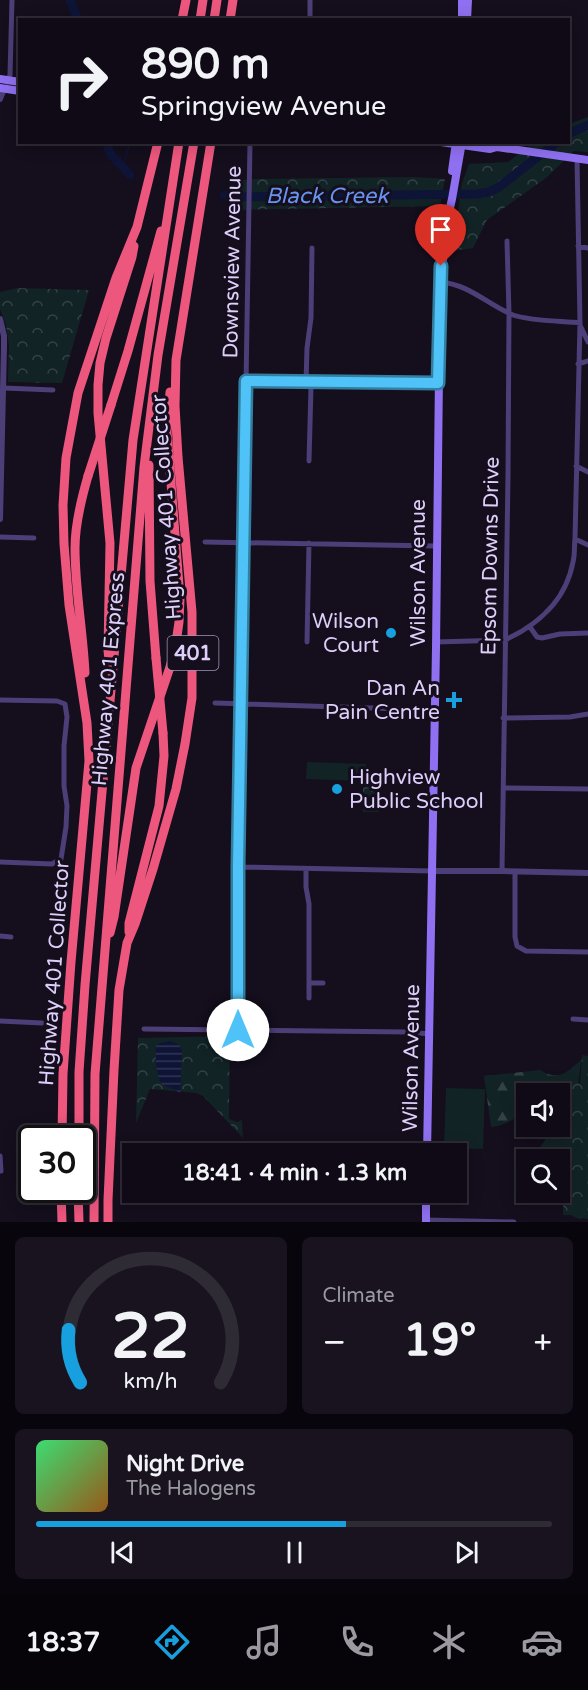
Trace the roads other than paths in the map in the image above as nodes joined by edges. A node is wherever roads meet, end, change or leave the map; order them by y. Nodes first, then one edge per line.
1 (12, 0) edge
2 (186, 0) edge
3 (203, 0) edge
4 (217, 0) edge
5 (233, 0) edge
6 (310, 0) edge
7 (462, 0) edge
8 (468, 0) edge
9 (182, 18) edge
10 (200, 18) edge
11 (214, 18) edge
12 (230, 18) edge
13 (310, 18) edge
14 (462, 18) edge
15 (467, 18) edge
16 (4, 80) edge
17 (2, 88) edge
18 (18, 91) edge
19 (0, 99) edge
20 (158, 144) edge
21 (178, 144) edge
22 (194, 144) edge
23 (211, 144) edge
24 (250, 144) edge
25 (459, 144) edge
26 (490, 144) edge
27 (497, 147) junction
28 (577, 159) junction
29 (588, 160) edge
30 (168, 209) junction
31 (137, 227) junction
32 (507, 241) dead end
33 (578, 246) junction
34 (312, 248) dead end
35 (588, 248) edge
36 (440, 282) junction
37 (509, 313) junction
38 (0, 319) edge
39 (580, 323) junction
40 (588, 342) edge
41 (176, 360) junction
42 (588, 362) edge
43 (578, 364) junction
44 (246, 381) junction
45 (306, 382) junction
46 (438, 383) junction
47 (4, 388) junction
48 (53, 390) dead end
49 (148, 430) junction
50 (309, 460) dead end
51 (576, 466) junction
52 (588, 472) edge
53 (0, 519) edge
54 (0, 537) edge
55 (34, 538) dead end
56 (575, 539) junction
57 (205, 542) dead end
58 (244, 543) junction
59 (309, 543) junction
60 (588, 545) edge
61 (436, 546) junction
62 (530, 627) junction
63 (588, 633) edge
64 (505, 640) junction
65 (307, 642) dead end
66 (436, 642) junction
67 (112, 682) junction
68 (0, 700) edge
69 (215, 703) dead end
70 (241, 705) junction
71 (434, 710) junction
72 (588, 714) edge
73 (503, 718) junction
74 (87, 723) junction
75 (503, 788) junction
76 (588, 789) edge
77 (0, 862) edge
78 (238, 867) junction
79 (306, 869) junction
80 (432, 871) junction
81 (502, 871) junction
82 (514, 872) junction
83 (588, 873) edge
84 (0, 936) edge
85 (11, 937) dead end
86 (129, 937) junction
87 (588, 952) edge
88 (104, 959) junction
89 (309, 983) junction
90 (323, 983) dead end
91 (309, 998) dead end
92 (573, 1019) dead end
93 (588, 1020) edge
94 (0, 1021) edge
95 (42, 1023) dead end
96 (144, 1029) dead end
97 (238, 1030) junction
98 (430, 1034) junction
99 (62, 1125) edge
100 (79, 1125) edge
101 (427, 1143) edge
102 (0, 1156) edge
103 (1, 1172) edge
104 (62, 1203) edge
105 (78, 1203) edge
106 (426, 1203) edge
107 (426, 1221) edge
108 (62, 1222) edge
109 (79, 1222) edge
110 (94, 1222) edge
111 (108, 1222) edge
112 (513, 1222) edge

1 - 16 street
2 - 9 highway
3 - 10 highway
4 - 11 highway
5 - 12 highway
6 - 13 street
7 - 14 main road
8 - 15 main road
16 - 17 street
17 - 18 main road
17 - 19 street
20 - 31 highway, Highway 401 Collector
21 - 30 highway, Highway 401 Express
22 - 49 highway, Highway 401 Express
23 - 41 highway, Highway 401 Collector / 401
24 - 44 street, Downsview Avenue
25 - 27 main road
25 - 36 main road, Wilson Avenue
26 - 27 main road
27 - 28 main road
28 - 29 main road
28 - 33 street
30 - 67 highway, Highway 401 Express
30 - 74 highway, bridge
31 - 67 highway
31 - 74 highway, Highway 401 Collector
32 - 37 street, Epsom Downs Drive
33 - 35 street
33 - 39 street
34 - 45 street
36 - 37 street
36 - 46 main road, Wilson Avenue
37 - 39 street
37 - 64 street, Epsom Downs Drive
38 - 47 street
39 - 40 street
39 - 43 street
41 - 86 highway, Highway 401 Collector / 401
41 - 88 highway
42 - 43 street
43 - 51 street
44 - 45 street
44 - 58 street, Downsview Avenue
45 - 46 street
45 - 50 street
46 - 61 main road, Wilson Avenue
47 - 48 street
47 - 53 street
49 - 86 highway, bridge
49 - 88 highway, Highway 401 Express
51 - 52 street
51 - 56 street
54 - 55 street
56 - 60 street
56 - 62 street
57 - 58 street
58 - 59 street
58 - 70 street, Downsview Avenue
59 - 61 street
59 - 65 street
61 - 66 main road, Wilson Avenue
62 - 63 street
62 - 64 street
64 - 66 street
64 - 73 street, Epsom Downs Drive
66 - 71 main road, Wilson Avenue
67 - 100 highway, Highway 401 Express
68 - 77 street
69 - 70 street
70 - 71 street
70 - 78 street, Downsview Avenue
71 - 80 main road, Wilson Avenue
72 - 73 street
73 - 75 street, Epsom Downs Drive
74 - 99 highway, Highway 401 Collector
75 - 76 street
75 - 81 street, Epsom Downs Drive
78 - 79 street
78 - 97 street, Downsview Avenue
79 - 80 street
79 - 89 street
80 - 81 street
80 - 98 main road, Wilson Avenue
81 - 82 street
82 - 83 street
82 - 87 street
84 - 85 street
86 - 111 highway, Highway 401 Collector / 401
88 - 110 highway, Highway 401 Express
89 - 90 street
89 - 91 street
92 - 93 street
94 - 95 street
96 - 97 street
97 - 98 street
98 - 101 main road, Wilson Avenue
102 - 103 street
104 - 108 highway
105 - 109 highway
106 - 107 main road
107 - 112 street

